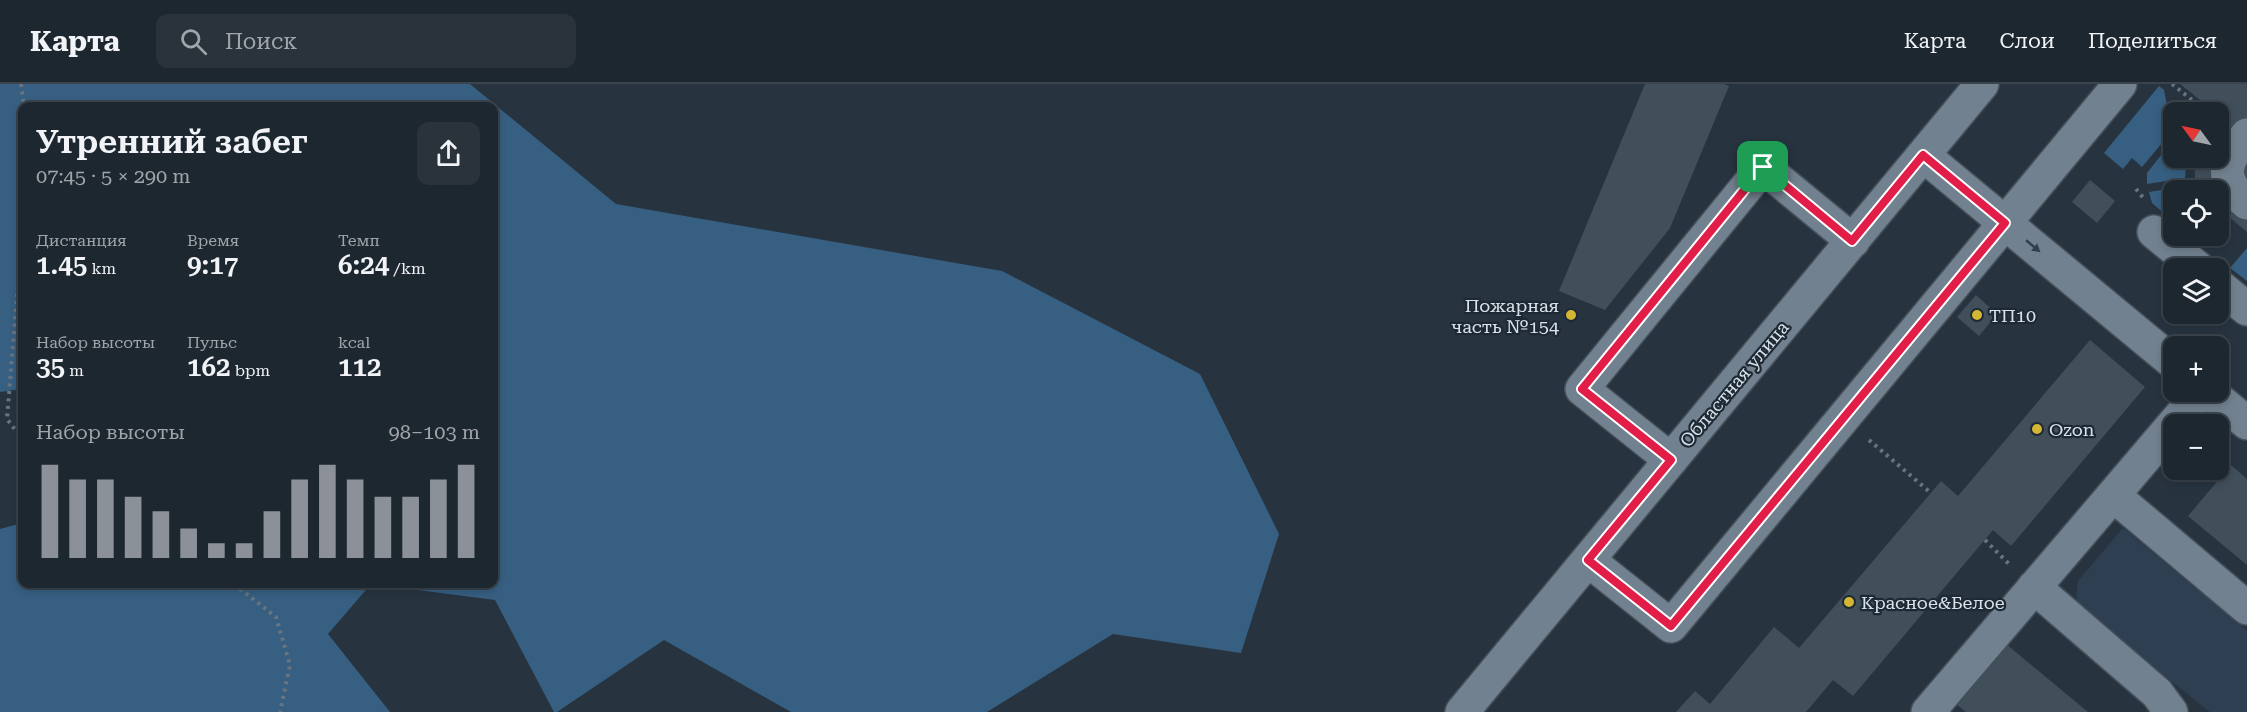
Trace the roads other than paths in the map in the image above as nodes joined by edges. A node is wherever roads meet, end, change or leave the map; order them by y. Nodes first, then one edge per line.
1 (1982, 84) edge
2 (2120, 84) edge
3 (2247, 135) edge
4 (1923, 155) junction
5 (2247, 203) edge
6 (2005, 223) junction
7 (2154, 232) dead end
8 (1852, 241) junction
9 (2186, 258) edge
10 (2229, 294) edge
11 (2247, 309) edge
12 (2163, 354) edge
13 (2192, 402) edge
14 (2221, 402) edge
15 (2247, 423) edge
16 (1671, 460) junction
17 (2113, 495) junction
18 (1588, 560) junction
19 (2034, 587) junction
20 (2247, 608) edge
21 (1462, 712) edge
22 (1928, 712) edge
23 (2171, 712) edge

1 - 4 street, Областная улица
2 - 6 street
3 - 5 street
4 - 6 street
4 - 8 street, Областная улица
6 -> 12 street
6 - 18 street
7 - 9 street
8 - 16 street, Областная улица
8 - 16 street
10 - 11 street
13 - 17 street
14 - 15 street
16 - 18 street, Областная улица
17 - 19 street
17 - 20 street
18 - 21 street, Областная улица
19 - 22 street
19 - 23 street

